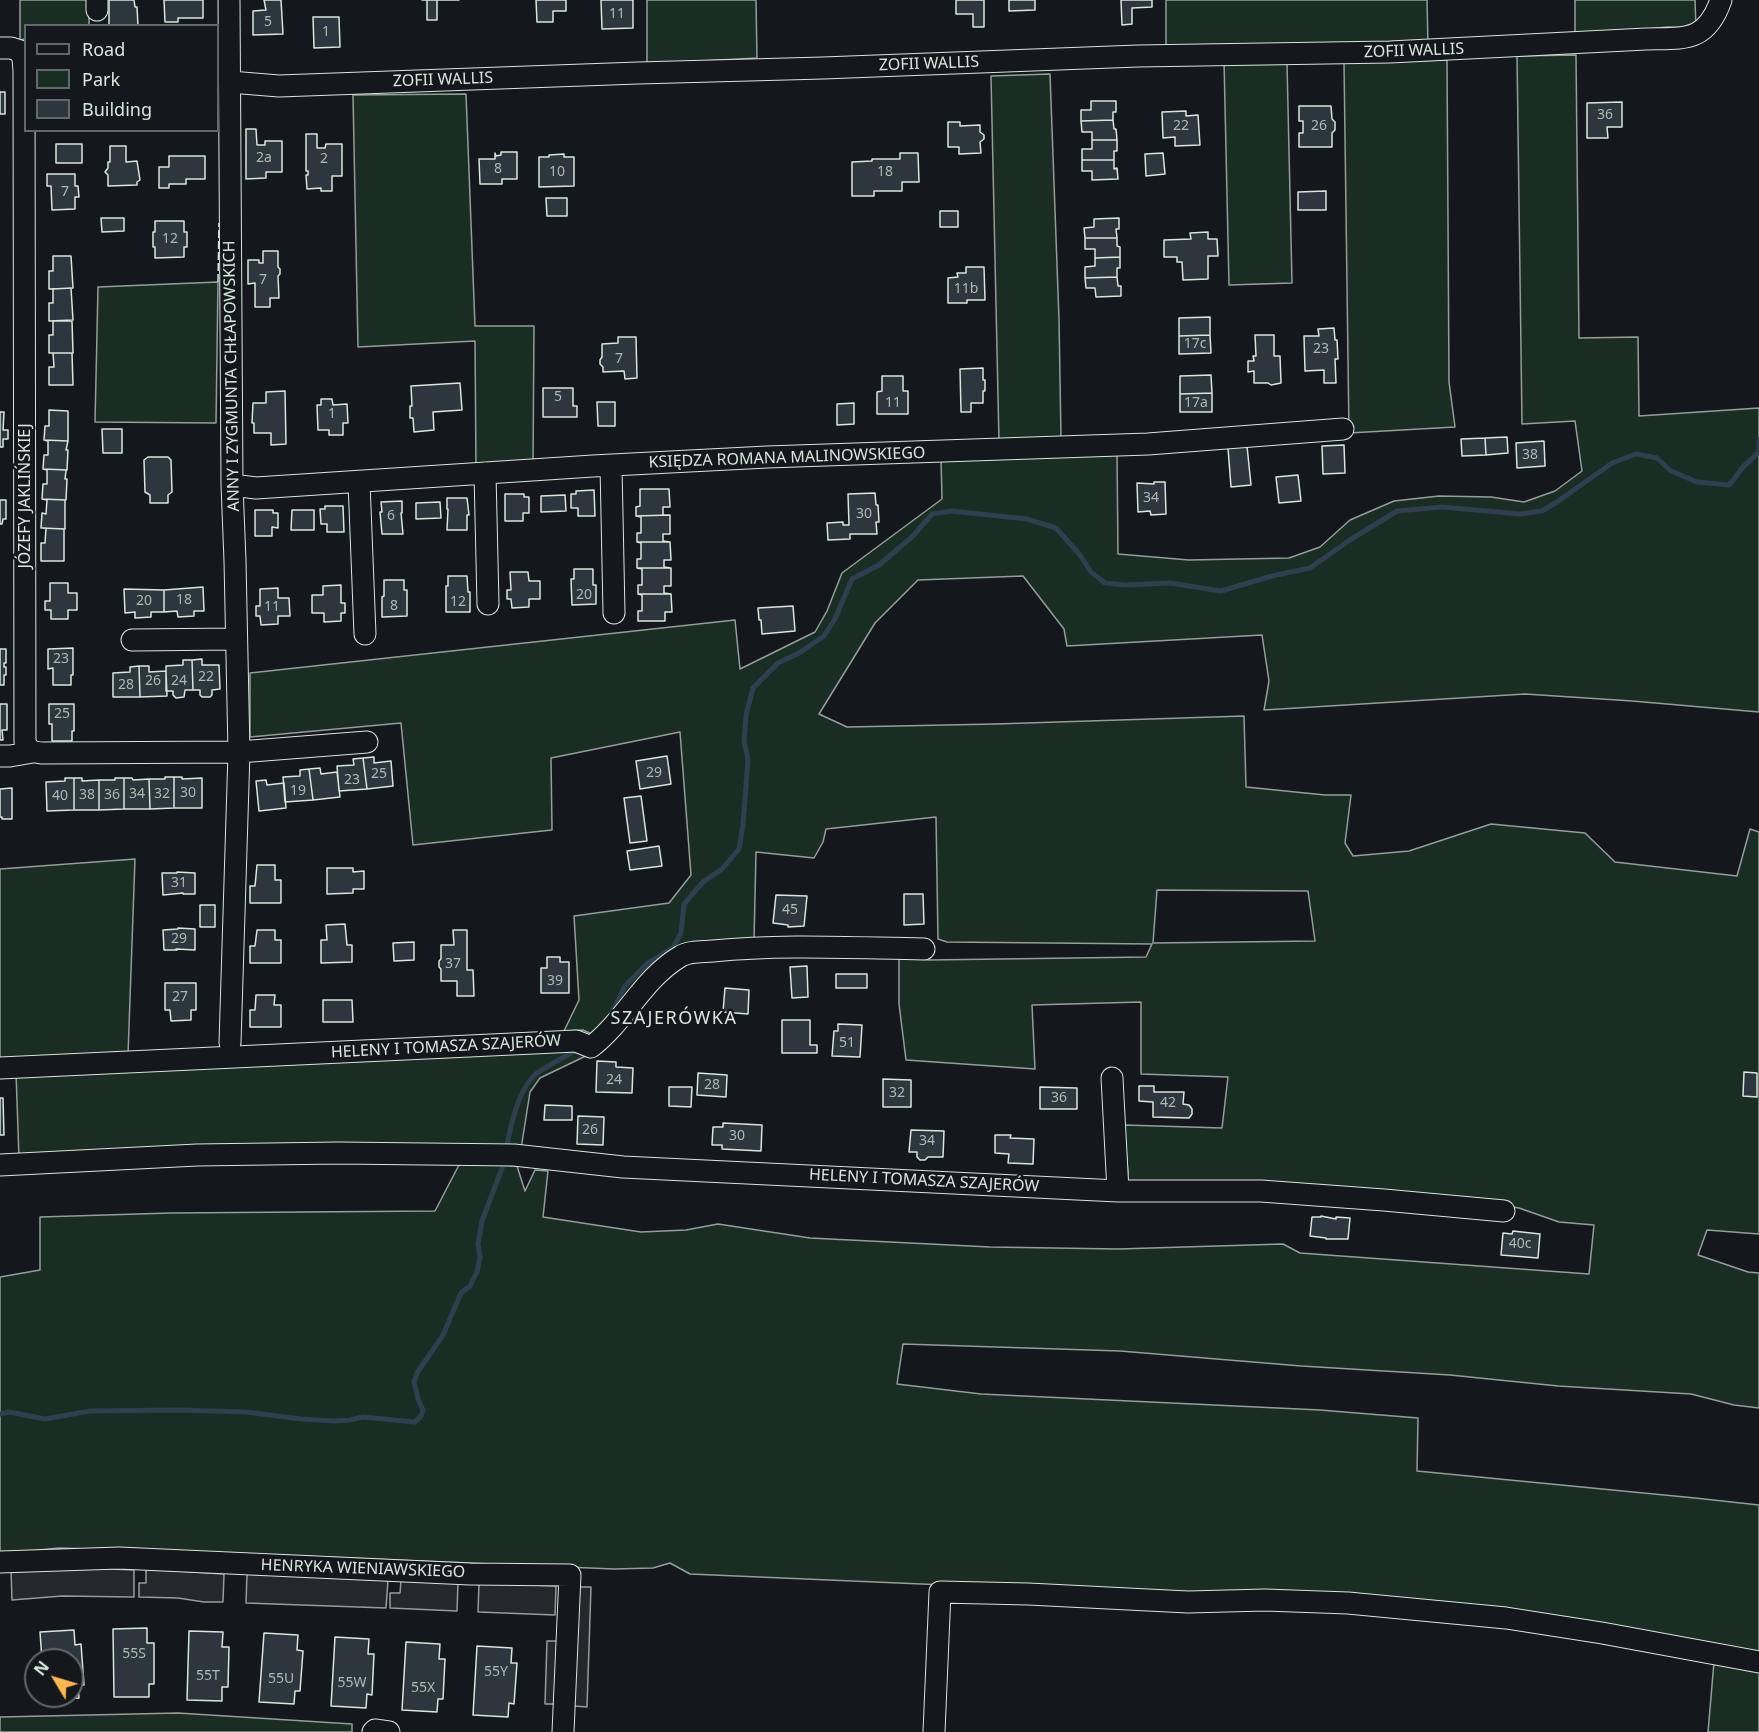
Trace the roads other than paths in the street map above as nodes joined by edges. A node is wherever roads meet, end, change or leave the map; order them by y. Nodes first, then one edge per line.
1 (229, 0) edge
2 (1721, 0) edge
3 (0, 48) edge
4 (24, 71) edge
5 (230, 82) junction
6 (24, 132) edge
7 (1343, 429) dead end
8 (610, 466) junction
9 (485, 473) junction
10 (359, 482) junction
11 (232, 485) junction
12 (488, 604) dead end
13 (614, 613) dead end
14 (365, 634) dead end
15 (236, 639) junction
16 (132, 640) dead end
17 (367, 742) dead end
18 (33, 752) junction
19 (239, 752) junction
20 (0, 756) edge
21 (924, 949) dead end
22 (230, 1043) dead end
23 (0, 1068) edge
24 (1112, 1078) dead end
25 (0, 1165) edge
26 (1118, 1191) junction
27 (1504, 1211) dead end
28 (0, 1562) edge
29 (1759, 1662) edge
30 (373, 1732) edge
31 (389, 1732) edge
32 (563, 1732) edge
33 (934, 1732) edge

1 - 5 street, ANNY I ZYGMUNTA CHŁAPOWSKICH
2 - 5 street, ZOFII WALLIS
3 - 4 street, JÓZEFY JAKLIŃSKIEJ
5 - 11 street, ANNY I ZYGMUNTA CHŁAPOWSKICH
6 - 18 street, JÓZEFY JAKLIŃSKIEJ
7 - 8 street, KSIĘDZA ROMANA MALINOWSKIEGO
8 - 9 street, KSIĘDZA ROMANA MALINOWSKIEGO
8 - 13 street
9 - 10 street, KSIĘDZA ROMANA MALINOWSKIEGO
9 - 12 street
10 - 11 street, KSIĘDZA ROMANA MALINOWSKIEGO
10 - 14 street
11 - 15 street, ANNY I ZYGMUNTA CHŁAPOWSKICH
15 - 16 street
15 - 19 street, ANNY I ZYGMUNTA CHŁAPOWSKICH
17 - 19 street
18 - 19 street
18 - 20 street
19 - 22 street, ANNY I ZYGMUNTA CHŁAPOWSKICH
21 - 23 street, HELENY I TOMASZA SZAJERÓW
24 - 26 street
25 - 26 street, HELENY I TOMASZA SZAJERÓW
26 - 27 street, HELENY I TOMASZA SZAJERÓW
28 - 32 street, HENRYKA WIENIAWSKIEGO
29 - 33 street
30 - 31 street

